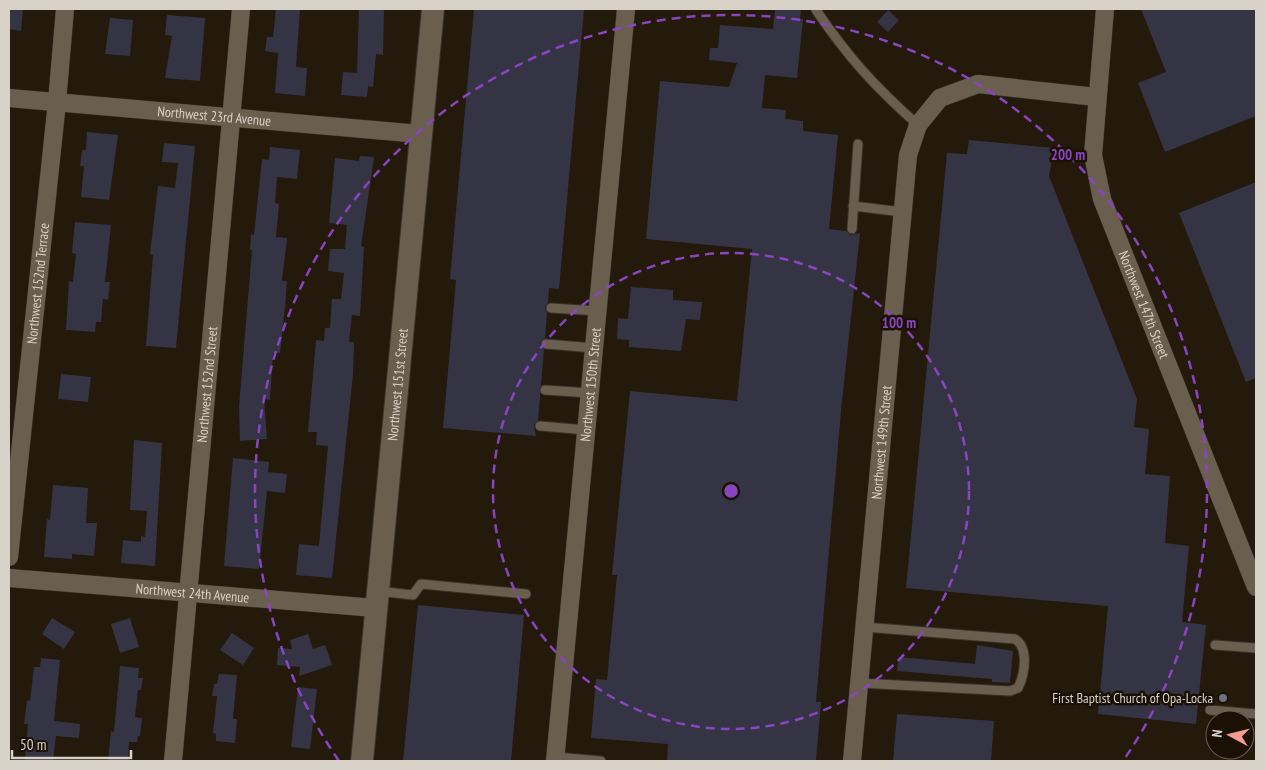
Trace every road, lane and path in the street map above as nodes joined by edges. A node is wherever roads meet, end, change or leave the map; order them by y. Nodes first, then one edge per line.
1 (64, 9) edge
2 (241, 9) edge
3 (433, 9) edge
4 (626, 9) edge
5 (1105, 9) edge
6 (816, 10) edge
7 (1096, 97) junction
8 (9, 98) edge
9 (57, 102) junction
10 (231, 118) junction
11 (918, 125) junction
12 (420, 134) junction
13 (858, 144) dead end
14 (854, 206) junction
15 (902, 212) junction
16 (852, 230) dead end
17 (551, 308) dead end
18 (598, 311) junction
19 (546, 344) dead end
20 (594, 348) junction
21 (545, 390) dead end
22 (590, 393) junction
23 (540, 426) dead end
24 (587, 430) junction
25 (9, 557) edge
26 (9, 578) edge
27 (1256, 587) edge
28 (190, 592) junction
29 (526, 594) dead end
30 (376, 600) junction
31 (864, 627) junction
32 (1215, 645) dead end
33 (1256, 648) edge
34 (859, 683) junction
35 (556, 759) edge
36 (173, 761) edge
37 (362, 761) edge
38 (601, 761) edge
39 (852, 761) edge

1 - 9 street, Northwest 152nd Terrace
2 - 10 street, Northwest 152nd Street
3 - 12 street, Northwest 151st Street
4 - 18 street, Northwest 150th Street
5 - 7 street, Northwest 147th Street
6 - 11 lane
7 - 11 street
7 - 27 street, Northwest 147th Street
8 - 9 street, Northwest 23rd Avenue
9 - 10 street, Northwest 23rd Avenue
9 - 25 street, Northwest 152nd Terrace
10 - 12 street, Northwest 23rd Avenue
10 - 28 street, Northwest 152nd Street
11 - 15 street, Northwest 149th Street
12 - 30 street, Northwest 151st Street
13 - 14 lane
14 - 15 lane
14 - 16 lane
15 - 31 street, Northwest 149th Street
17 - 18 lane
18 - 20 street, Northwest 150th Street
19 - 20 lane
20 - 22 street, Northwest 150th Street
21 - 22 lane
22 - 24 street, Northwest 150th Street
23 - 24 lane
24 - 35 street, Northwest 150th Street
26 - 28 street, Northwest 24th Avenue
28 - 30 street, Northwest 24th Avenue
28 - 36 street, Northwest 152nd Street
29 - 30 lane
30 - 37 street, Northwest 151st Street
31 - 34 street, Northwest 149th Street
31 - 34 lane
32 - 33 lane
34 - 39 street, Northwest 149th Street
35 - 38 lane

